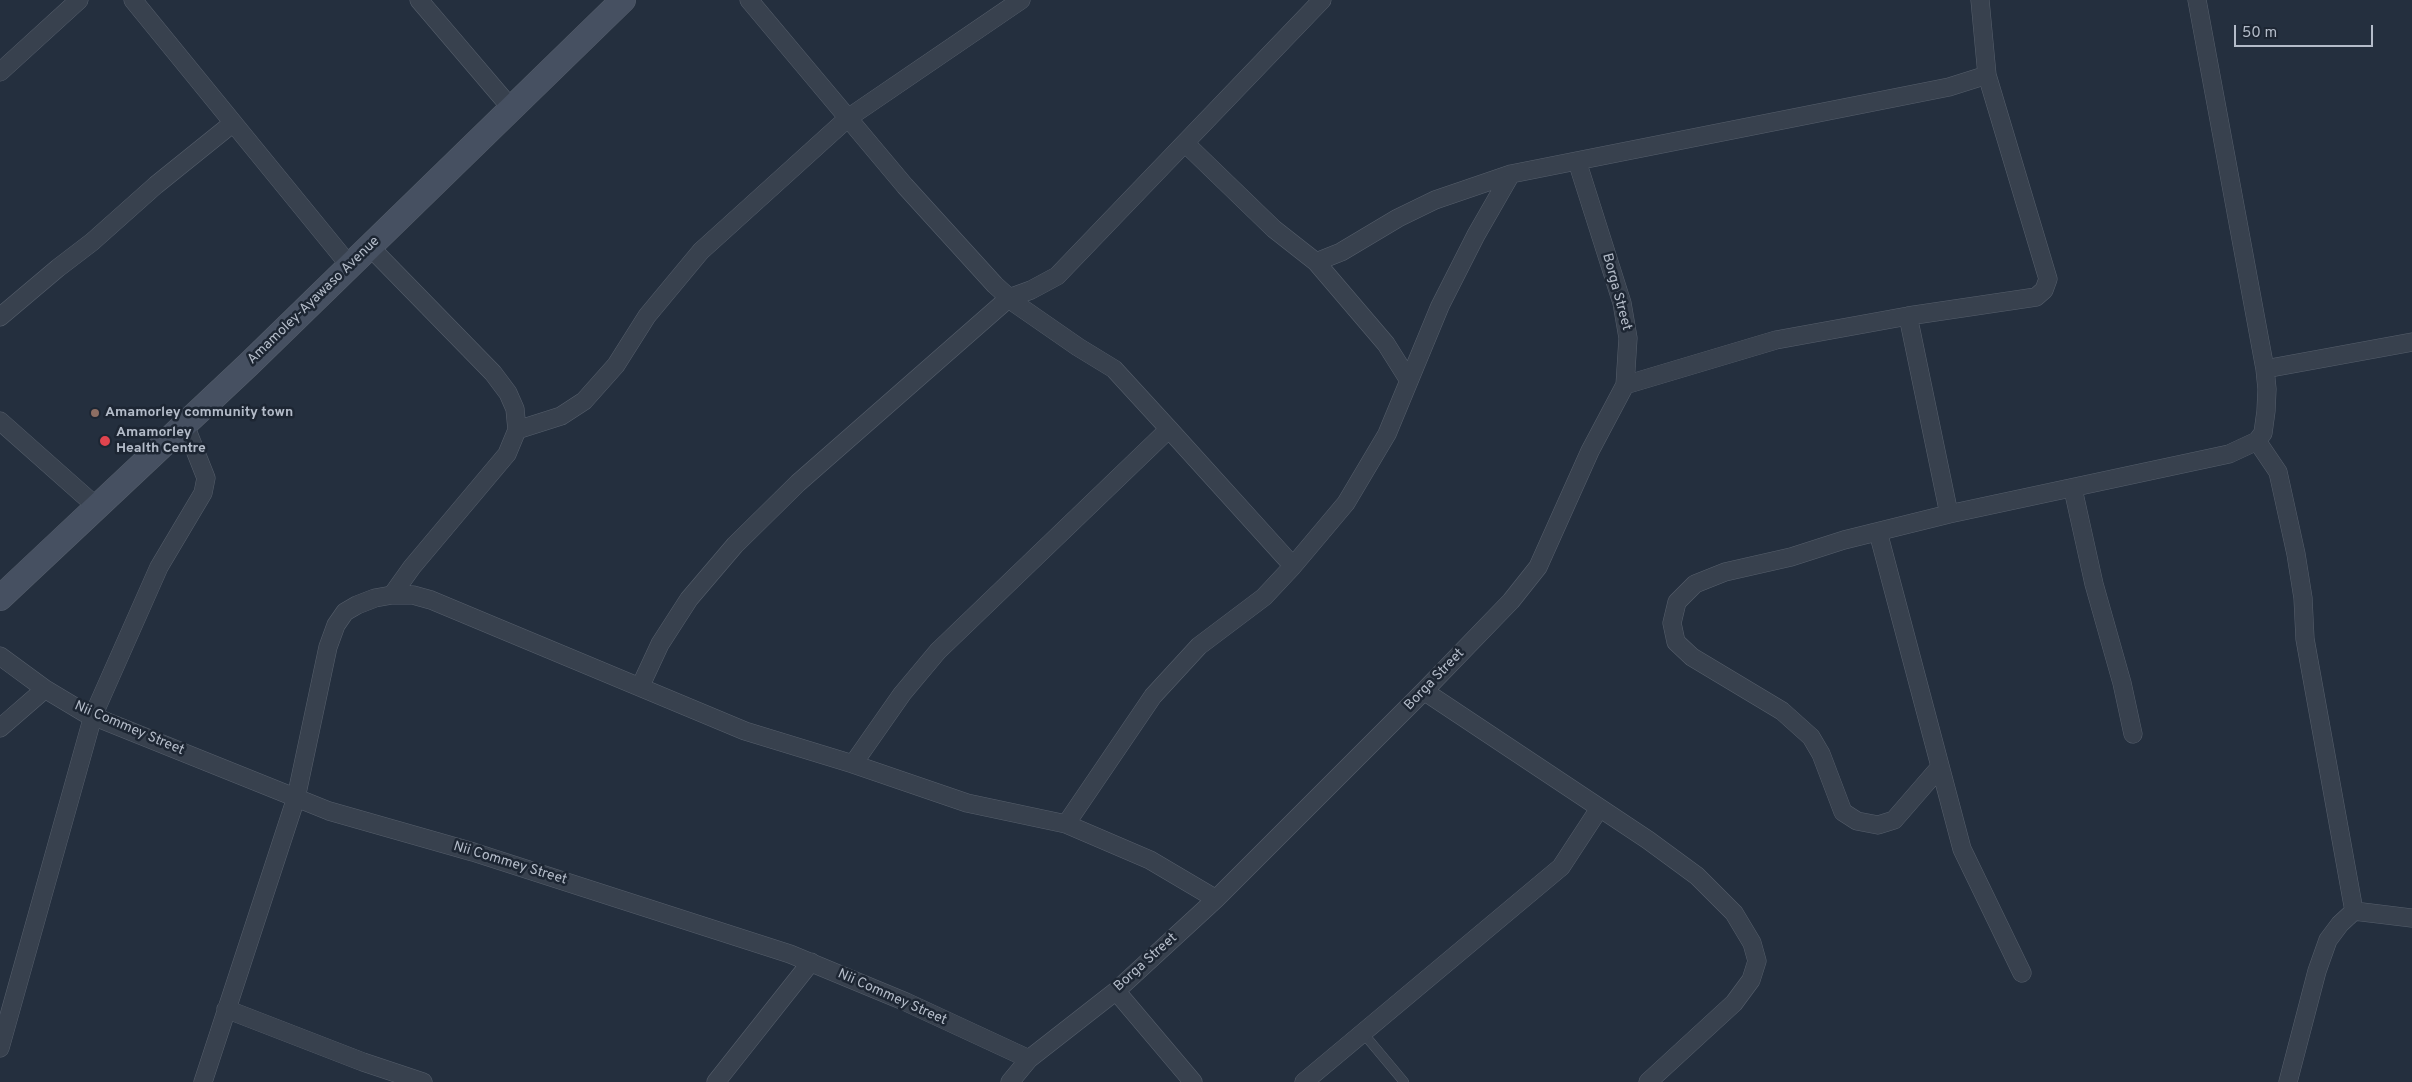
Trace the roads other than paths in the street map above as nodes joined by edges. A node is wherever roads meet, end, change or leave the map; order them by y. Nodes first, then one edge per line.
1 (79, 0) edge
2 (133, 0) edge
3 (418, 0) edge
4 (622, 0) edge
5 (749, 0) edge
6 (1021, 0) edge
7 (1322, 0) edge
8 (1980, 0) edge
9 (2197, 0) edge
10 (0, 72) edge
11 (1987, 75) junction
12 (511, 108) junction
13 (848, 118) junction
14 (233, 123) junction
15 (1185, 142) junction
16 (1577, 161) junction
17 (1511, 174) junction
18 (370, 246) junction
19 (1316, 262) junction
20 (350, 266) junction
21 (1009, 298) junction
22 (1908, 316) junction
23 (0, 317) edge
24 (2412, 342) edge
25 (2265, 369) junction
26 (1408, 379) junction
27 (1625, 385) junction
28 (0, 421) edge
29 (184, 425) junction
30 (1170, 429) junction
31 (517, 430) junction
32 (2258, 441) junction
33 (2072, 489) junction
34 (98, 508) junction
35 (1949, 514) junction
36 (1878, 532) junction
37 (1293, 566) junction
38 (392, 595) junction
39 (0, 598) edge
40 (0, 656) edge
41 (640, 686) junction
42 (45, 689) junction
43 (1424, 691) junction
44 (93, 716) junction
45 (0, 728) edge
46 (2133, 734) dead end
47 (853, 764) junction
48 (1940, 767) junction
49 (296, 798) junction
50 (1599, 809) junction
51 (1066, 824) junction
52 (1216, 899) junction
53 (2354, 911) junction
54 (2412, 918) edge
55 (811, 962) junction
56 (2022, 973) dead end
57 (1116, 991) junction
58 (226, 1009) junction
59 (1363, 1033) junction
60 (0, 1048) edge
61 (1029, 1059) junction
62 (203, 1082) edge
63 (423, 1082) edge
64 (716, 1082) edge
65 (1010, 1082) edge
66 (1193, 1082) edge
67 (1304, 1082) edge
68 (1404, 1082) edge
69 (1648, 1082) edge
70 (2288, 1082) edge

1 - 10 street
2 - 14 street
3 - 12 street
4 - 12 street, Amamoley-Ayawaso Avenue
5 - 13 street
6 - 13 street
7 - 15 street
8 - 11 street
9 - 25 street
11 - 16 street
11 - 22 street
12 - 18 street, Amamoley-Ayawaso Avenue
13 - 21 street
13 - 31 street
14 - 20 street
14 - 23 street
15 - 19 street
15 - 21 street
16 - 17 street
16 - 27 street, Borga Street
17 - 19 street
17 - 26 street
18 - 20 street, Amamoley-Ayawaso Avenue
18 - 31 street
19 - 26 street
20 - 29 street, Amamoley-Ayawaso Avenue
21 - 30 street
21 - 41 street
22 - 27 street
22 - 35 street
24 - 25 street
25 - 32 street
26 - 37 street
27 - 43 street, Borga Street
28 - 34 street
29 - 34 street, Amamoley-Ayawaso Avenue
29 - 44 street
30 - 37 street
30 - 47 street
31 - 38 street
32 - 33 street
32 - 53 street
33 - 35 street
33 - 46 street
34 - 39 street, Amamoley-Ayawaso Avenue
35 - 36 street
36 - 48 street
36 - 48 street
37 - 51 street
38 - 41 street
38 - 49 street
40 - 42 street, Nii Commey Street
41 - 47 street
42 - 44 street, Nii Commey Street
42 - 45 street
43 - 50 street
43 - 52 street, Borga Street
44 - 49 street, Nii Commey Street
44 - 60 street
47 - 51 street
48 - 56 street
49 - 55 street, Nii Commey Street
49 - 58 street
50 - 59 street
50 - 69 street
51 - 52 street
52 - 57 street, Borga Street
53 - 54 street
53 - 70 street
55 - 61 street, Nii Commey Street
55 - 64 street
57 - 61 street, Borga Street
57 - 66 street
58 - 62 street
58 - 63 street
59 - 67 street
59 - 68 lane
61 - 65 street, Borga Street

